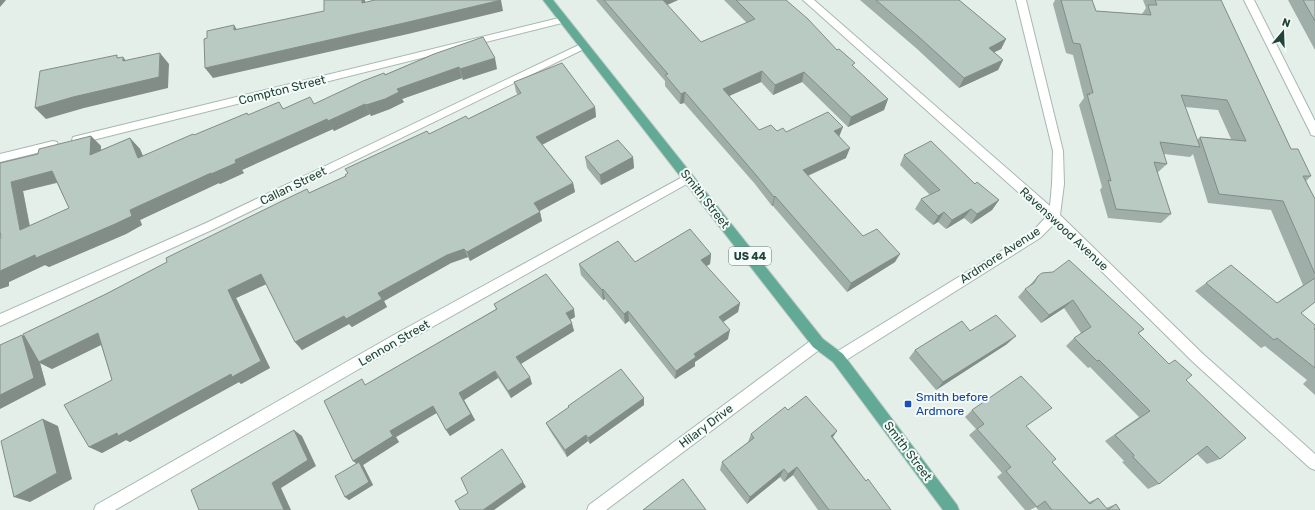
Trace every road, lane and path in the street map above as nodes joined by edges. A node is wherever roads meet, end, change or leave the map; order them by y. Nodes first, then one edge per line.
1 (548, 0) edge
2 (808, 0) edge
3 (1021, 0) edge
4 (1248, 0) edge
5 (563, 20) junction
6 (583, 46) junction
7 (1315, 132) edge
8 (0, 158) edge
9 (688, 178) junction
10 (1054, 217) junction
11 (0, 320) edge
12 (818, 343) junction
13 (838, 358) junction
14 (1315, 463) edge
15 (101, 510) edge
16 (594, 510) edge
17 (952, 510) edge

1 - 5 main road, Smith Street / US 44
2 - 10 street, Ravenswood Avenue
3 - 10 street
4 - 7 street
5 - 6 main road, Smith Street / US 44
5 - 8 street, Compton Street
6 - 9 main road, Smith Street / US 44
6 - 11 street, Callan Street
9 - 12 main road, Smith Street / US 44
9 - 15 street, Lennon Street
10 - 13 street, Ardmore Avenue
10 - 14 street, Ravenswood Avenue
12 - 13 main road, Smith Street / US 44
12 - 16 street, Hilary Drive
13 - 17 main road, Smith Street / US 44

